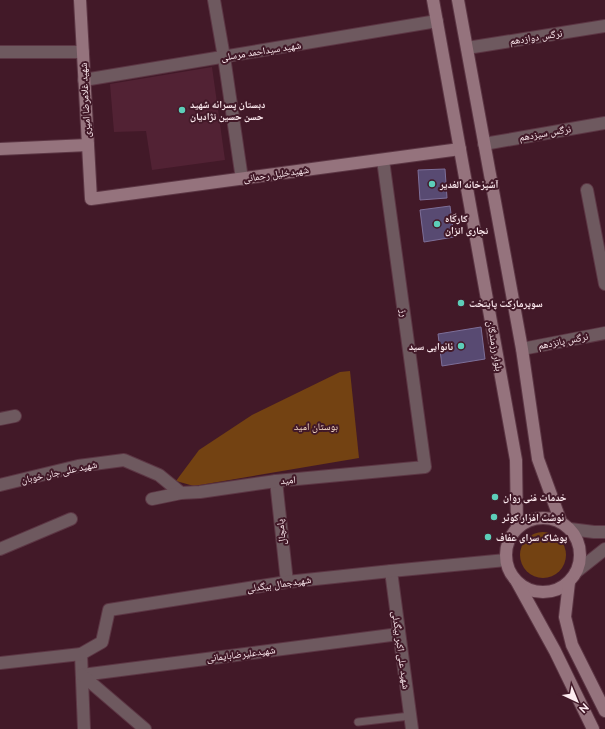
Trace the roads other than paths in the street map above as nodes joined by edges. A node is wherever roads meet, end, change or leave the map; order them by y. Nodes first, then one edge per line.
1 (80, 0) edge
2 (214, 0) edge
3 (433, 0) edge
4 (458, 0) edge
5 (437, 21) junction
6 (605, 26) edge
7 (467, 48) junction
8 (0, 52) edge
9 (83, 52) junction
10 (224, 57) junction
11 (84, 80) junction
12 (605, 123) edge
13 (484, 144) junction
14 (88, 145) junction
15 (0, 149) edge
16 (460, 149) junction
17 (383, 160) junction
18 (242, 179) junction
19 (586, 190) dead end
20 (91, 199) joint
21 (605, 284) edge
22 (605, 333) edge
23 (522, 349) junction
24 (15, 416) dead end
25 (0, 419) edge
26 (425, 467) joint
27 (276, 481) junction
28 (0, 485) edge
29 (181, 493) junction
30 (152, 499) dead end
31 (71, 519) dead end
32 (565, 525) junction
33 (517, 528) junction
34 (605, 532) edge
35 (0, 549) edge
36 (605, 549) edge
37 (506, 560) junction
38 (391, 571) junction
39 (573, 577) junction
40 (516, 581) junction
41 (287, 582) junction
42 (399, 634) junction
43 (81, 654) junction
44 (0, 663) edge
45 (82, 675) junction
46 (605, 711) edge
47 (410, 716) junction
48 (358, 722) dead end
49 (84, 729) edge
50 (145, 729) edge
51 (412, 729) edge
52 (593, 729) edge

1 - 9 main road, شهید غلامرضا امیری
2 - 10 street
3 - 5 main road, بلوار رزمندگان
4 - 7 main road
5 - 10 street, شهید سیداحمد مرسلی
5 - 16 main road, بلوار رزمندگان
6 - 7 street, نرگس دوازدهم
7 - 13 main road
8 - 9 street
9 - 11 main road, شهید غلامرضا امیری
10 - 11 street, شهید سیداحمد مرسلی
10 - 18 street
11 - 14 main road, شهید غلامرضا امیری
12 - 13 street, نرگس سیزدهم
13 - 23 main road
14 - 15 main road
14 - 20 main road, شهید غلامرضا امیری
16 - 17 main road, شهیدخلیل رحمانی
16 - 33 main road, بلوار رزمندگان
17 - 18 main road, شهیدخلیل رحمانی
17 - 26 street, رز
18 - 20 main road, شهیدخلیل رحمانی
19 - 21 street
22 - 23 street, نرگس پانزدهم
23 - 32 main road
24 - 25 street
26 - 27 street, امید
27 - 29 street, امید
27 - 41 street, پامچال
28 - 29 street, شهید علی جان خوبان
29 - 30 street, امید
31 - 35 street
32 - 33 main road
32 - 34 street
32 - 39 main road
33 - 37 main road
36 - 39 street
37 - 38 street, شهیدجمال بیگدلی
37 - 40 main road
38 - 41 street, شهیدجمال بیگدلی
38 - 42 street, شهید علی اکبر بیگدلی
39 - 40 main road
39 - 46 main road
40 - 52 main road
41 - 43 street, شهیدجمال بیگدلی
42 - 45 street, شهیدعلیرضابایمانی
42 - 47 street, شهید علی اکبر بیگدلی
43 - 44 street
43 - 45 street
45 - 49 street
45 - 50 street
47 - 48 lane
47 - 51 street, شهید علی اکبر بیگدلی

